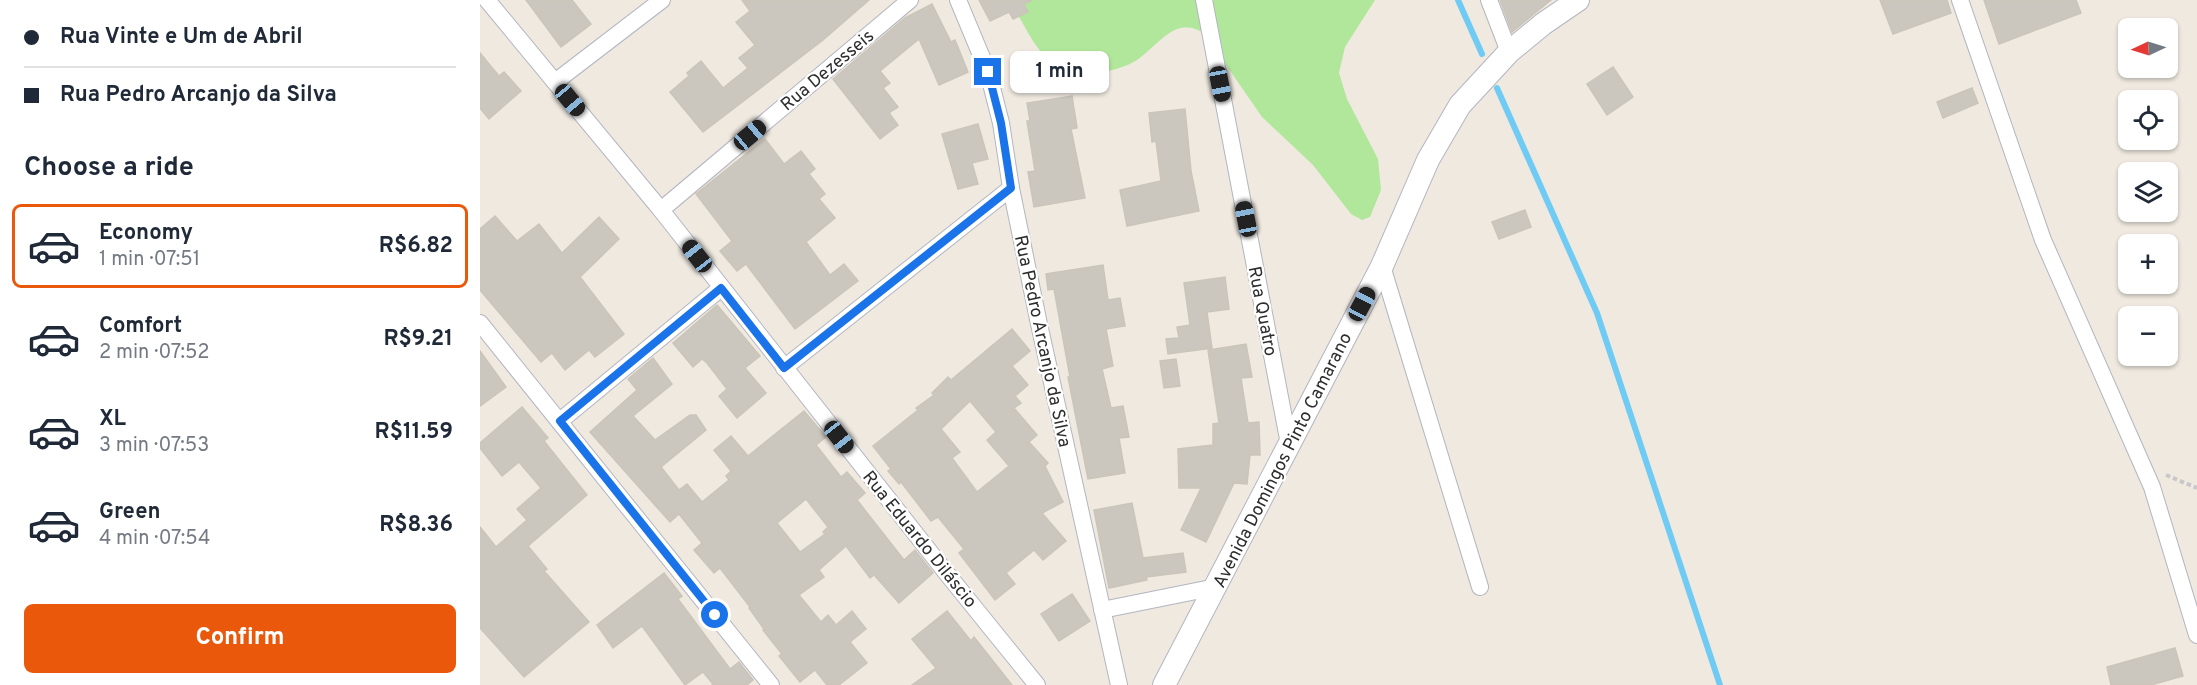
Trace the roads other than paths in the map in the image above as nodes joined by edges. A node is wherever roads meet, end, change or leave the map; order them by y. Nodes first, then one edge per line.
1 (487, 0) edge
2 (662, 0) edge
3 (910, 0) edge
4 (958, 0) edge
5 (1204, 0) edge
6 (1488, 0) edge
7 (1578, 0) edge
8 (1960, 0) edge
9 (1509, 52) junction
10 (555, 82) junction
11 (1011, 188) junction
12 (661, 210) junction
13 (1382, 266) junction
14 (721, 288) junction
15 (480, 323) edge
16 (784, 368) junction
17 (560, 421) junction
18 (1288, 444) junction
19 (1216, 587) junction
20 (1480, 587) dead end
21 (1102, 610) junction
22 (2197, 635) edge
23 (771, 685) edge
24 (1037, 685) edge
25 (1119, 685) edge
26 (1164, 685) edge

1 - 10 street, Rua Eduardo Diláscio
2 - 10 street
3 - 12 street, Rua Dezesseis
4 - 11 street, Rua Pedro Arcanjo da Silva
5 - 18 street, Rua Quatro
6 - 9 street
7 - 9 main road, Avenida Domingos Pinto Camarano
8 - 22 street
9 - 13 main road, Avenida Domingos Pinto Camarano
10 - 12 street, Rua Eduardo Diláscio
11 - 16 street
11 - 21 street, Rua Pedro Arcanjo da Silva
12 - 14 street, Rua Eduardo Diláscio
13 - 18 main road, Avenida Domingos Pinto Camarano
13 - 20 street
14 - 16 street, Rua Eduardo Diláscio
14 - 17 street
15 - 17 street
16 - 24 street, Rua Eduardo Diláscio
17 - 23 street
18 - 19 main road, Avenida Domingos Pinto Camarano
19 - 21 street
19 - 26 main road, Avenida Domingos Pinto Camarano
21 - 25 street, Rua Pedro Arcanjo da Silva

